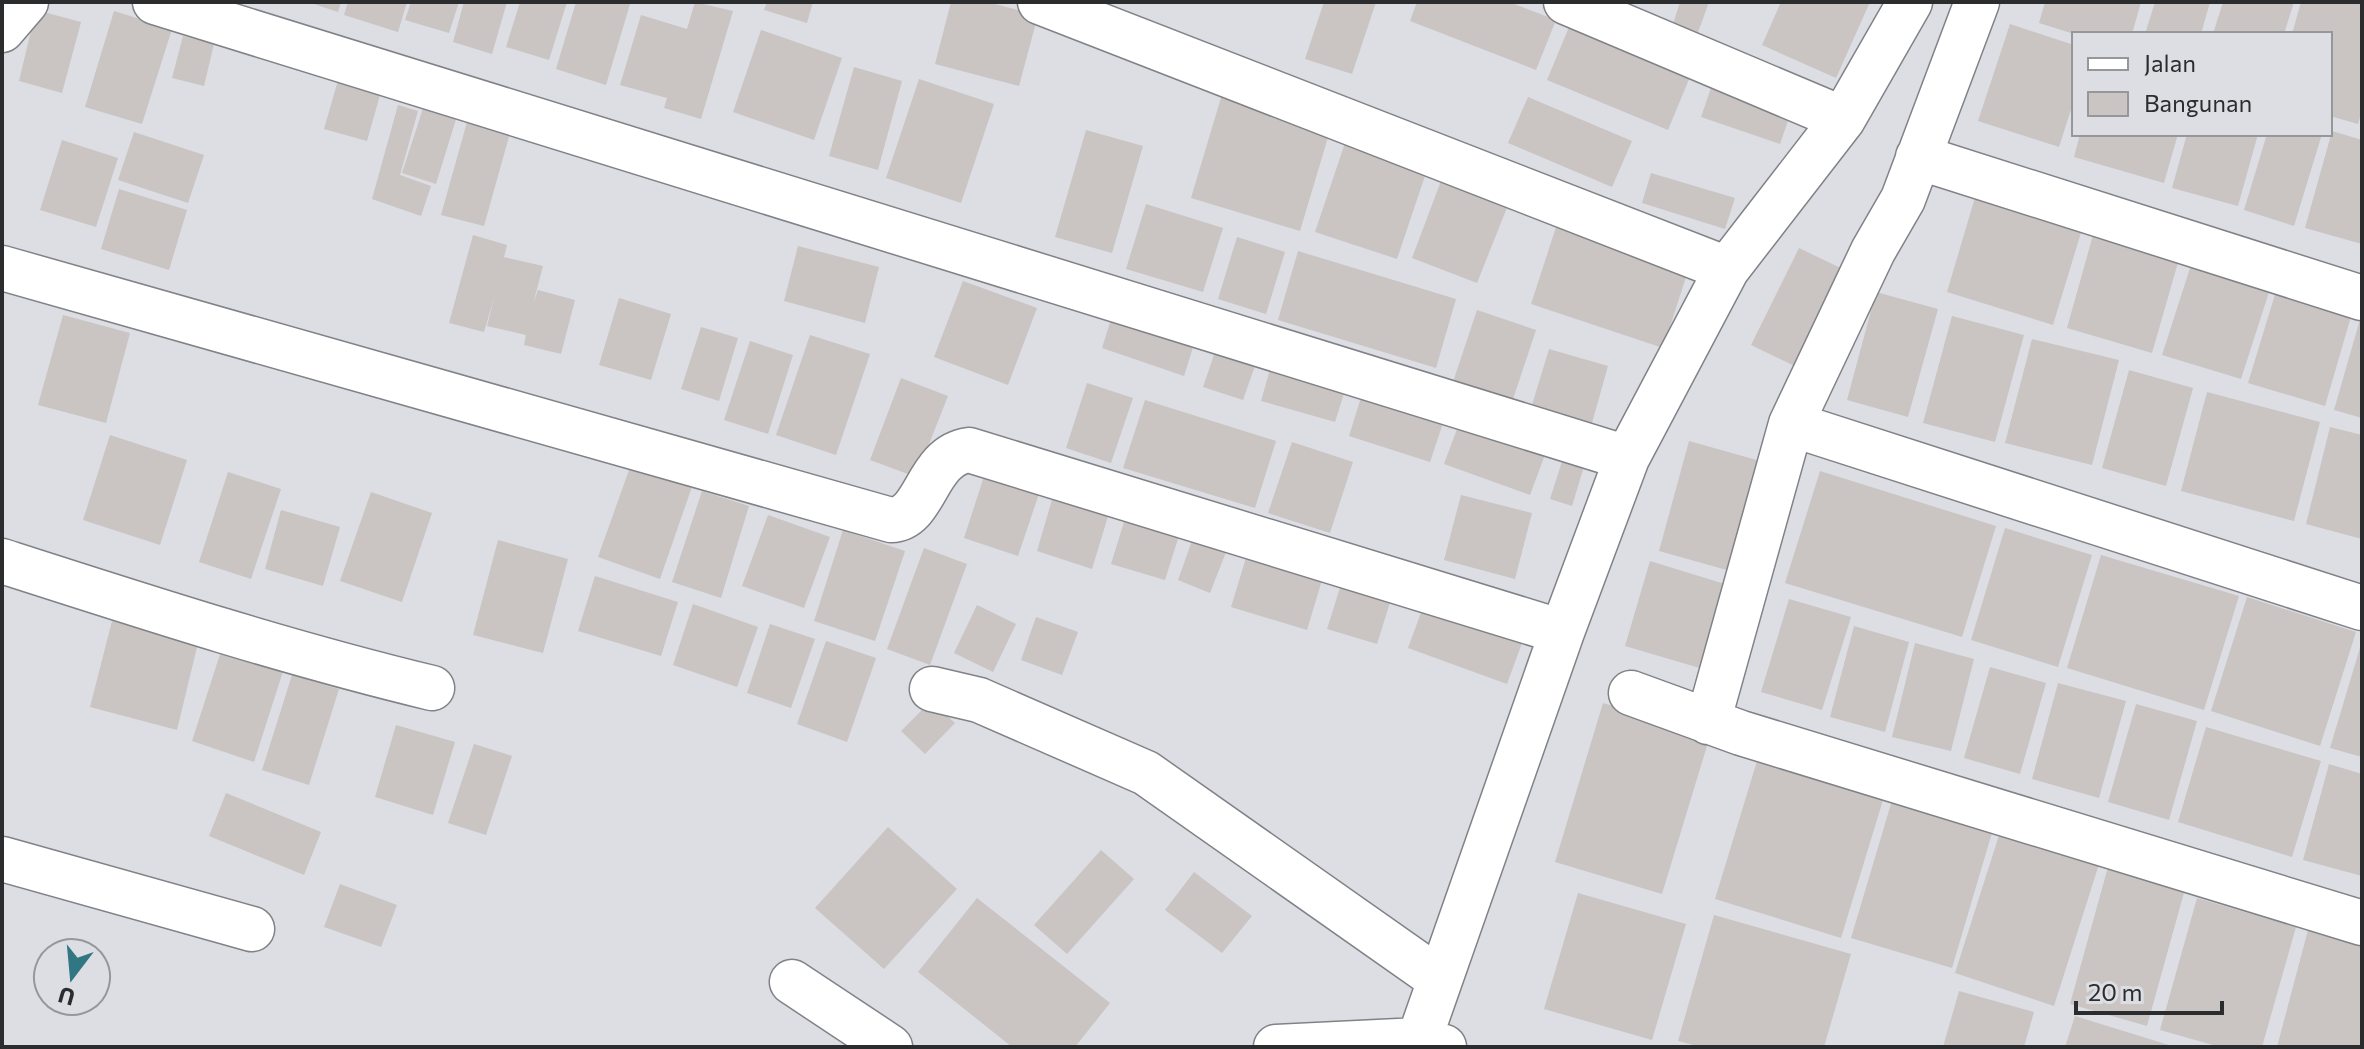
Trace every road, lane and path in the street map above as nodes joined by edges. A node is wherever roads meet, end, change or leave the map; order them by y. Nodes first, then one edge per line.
1 (26, 2) edge
2 (155, 2) edge
3 (1040, 2) edge
4 (1566, 2) edge
5 (1910, 2) edge
6 (1977, 2) edge
7 (2, 30) edge
8 (1843, 119) junction
9 (1918, 157) junction
10 (2, 268) edge
11 (1727, 269) junction
12 (2362, 298) edge
13 (1791, 424) junction
14 (1627, 458) junction
15 (2, 561) edge
16 (2362, 608) edge
17 (1562, 632) junction
18 (432, 688) dead end
19 (932, 689) dead end
20 (1631, 693) dead end
21 (1708, 722) junction
22 (2, 859) edge
23 (2362, 923) edge
24 (252, 929) dead end
25 (1439, 979) junction
26 (792, 982) dead end
27 (1432, 1044) edge
28 (890, 1047) edge
29 (1276, 1047) edge

1 - 7 street
2 - 14 street
3 - 11 street
4 - 8 street
5 - 8 street
6 - 9 street
8 - 11 street
9 - 12 street
9 - 13 street
10 - 17 street
11 - 14 street
13 - 16 street
13 - 21 street
14 - 17 street
15 - 18 street
17 - 25 street
19 - 25 street
20 - 21 street
21 - 23 street
22 - 24 street
25 - 27 street
26 - 28 street
27 - 29 street

